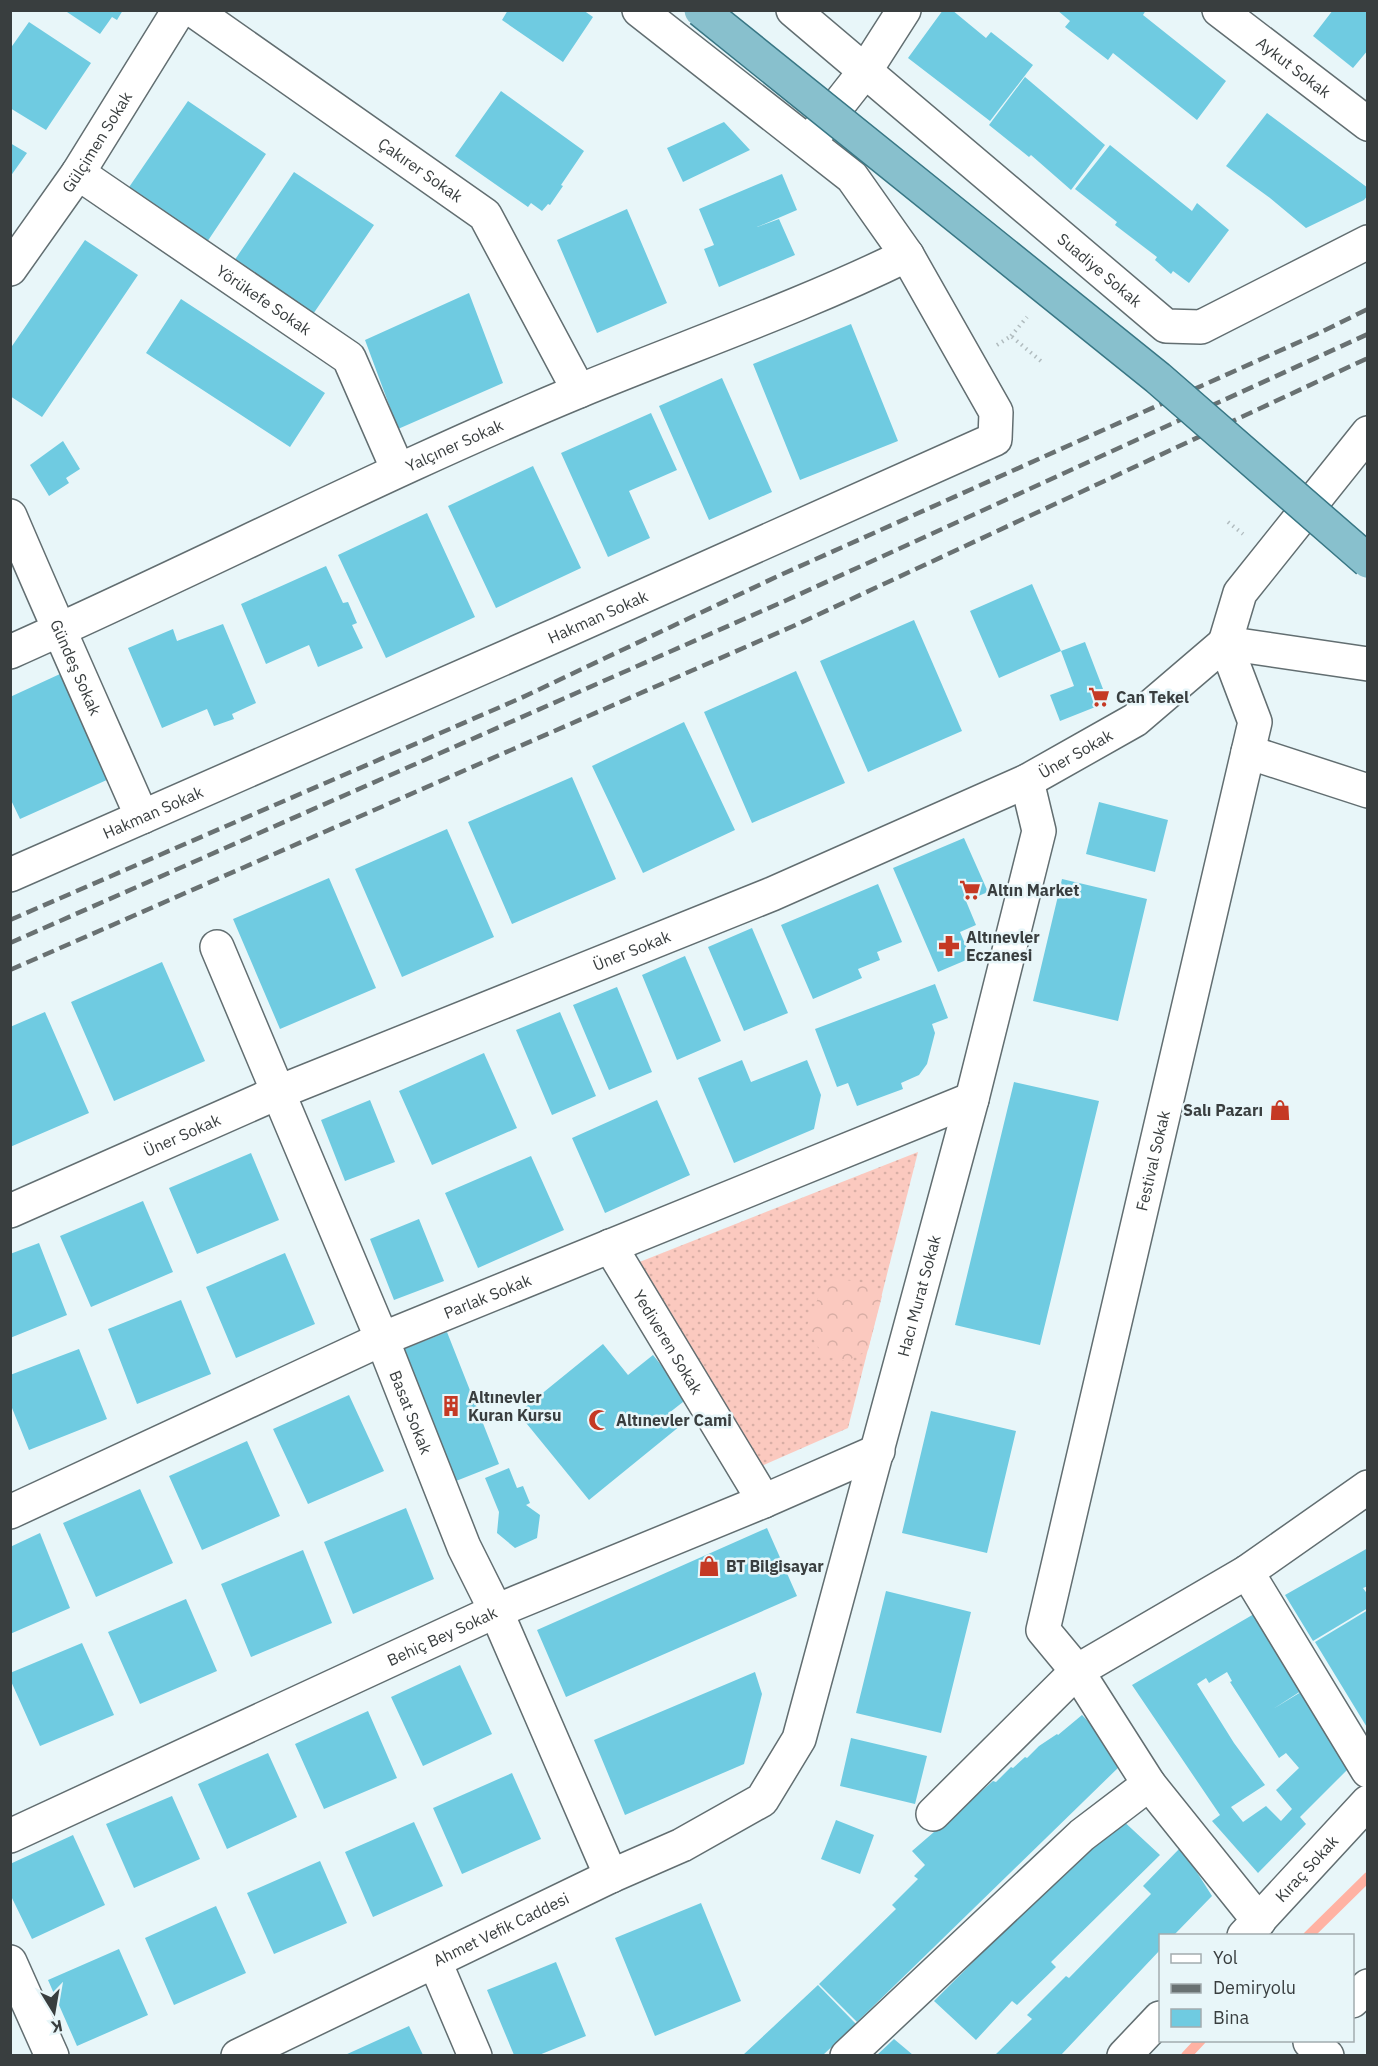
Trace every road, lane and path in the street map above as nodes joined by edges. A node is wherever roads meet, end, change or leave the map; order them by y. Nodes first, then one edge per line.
1 (179, 10) edge
2 (193, 10) edge
3 (639, 10) edge
4 (701, 10) edge
5 (793, 10) edge
6 (904, 10) edge
7 (1219, 10) edge
8 (865, 71) junction
9 (1368, 124) edge
10 (808, 143) junction
11 (78, 173) junction
12 (1368, 242) edge
13 (907, 255) junction
14 (10, 270) edge
15 (1042, 362) dead end
16 (968, 363) junction
17 (579, 391) junction
18 (1368, 433) edge
19 (398, 470) junction
20 (10, 516) edge
21 (1368, 561) edge
22 (59, 630) junction
23 (1225, 642) junction
24 (10, 652) edge
25 (1368, 664) edge
26 (1248, 752) junction
27 (1027, 781) junction
28 (1368, 791) edge
29 (142, 817) junction
30 (10, 875) edge
31 (217, 946) dead end
32 (279, 1092) junction
33 (972, 1099) junction
34 (10, 1211) edge
35 (610, 1246) junction
36 (382, 1339) junction
37 (878, 1451) junction
38 (1368, 1487) edge
39 (764, 1501) junction
40 (10, 1512) edge
41 (1247, 1572) junction
42 (496, 1611) junction
43 (1077, 1671) junction
44 (1368, 1771) edge
45 (1149, 1784) junction
46 (762, 1800) joint
47 (1368, 1802) edge
48 (933, 1814) dead end
49 (10, 1836) edge
50 (611, 1876) junction
51 (1251, 1928) edge
52 (10, 1962) edge
53 (435, 1962) junction
54 (1368, 1986) edge
55 (1354, 2000) edge
56 (1159, 2020) edge
57 (52, 2055) edge
58 (238, 2055) edge
59 (475, 2055) edge
60 (847, 2055) edge
61 (1124, 2055) edge

1 - 11 street, Gülçimen Sokak
2 - 17 street, Çakırer Sokak
3 - 10 street, Hakman Sokak
4 - 21 main road, bridge
5 - 8 street, Suadiye Sokak
6 - 8 street
7 - 9 street, Aykut Sokak
8 - 10 street
8 - 12 street, Suadiye Sokak
10 - 13 street, Hakman Sokak
11 - 14 street, Gülçimen Sokak
11 - 19 street, Yörükefe Sokak
13 - 16 street, Hakman Sokak
13 - 17 street, Yalçıner Sokak
15 - 16 path
16 - 29 street, Hakman Sokak
17 - 19 street, Yalçıner Sokak
18 - 23 street
19 - 22 street, Yalçıner Sokak
20 - 22 street, Gündeş Sokak
22 - 24 street, Yalçıner Sokak
22 - 29 street, Gündeş Sokak
23 - 25 street
23 - 26 street, Festival Sokak
23 - 27 street, Üner Sokak
26 - 28 street
26 - 43 street, Festival Sokak
27 - 32 street, Üner Sokak
27 - 33 street, Hacı Murat Sokak
29 - 30 street, Hakman Sokak
31 - 32 street, Basat Sokak
32 - 34 street, Üner Sokak
32 - 36 street, Basat Sokak
33 - 35 street, Parlak Sokak
33 - 37 street, Hacı Murat Sokak
35 - 36 street, Parlak Sokak
35 - 39 street, Yediveren Sokak
36 - 40 street, Parlak Sokak
36 - 42 street, Basat Sokak
37 - 39 street, Behiç Bey Sokak
37 - 46 street, Hacı Murat Sokak
38 - 41 street
39 - 42 street, Behiç Bey Sokak
41 - 43 street
41 - 44 street
42 - 49 street, Behiç Bey Sokak
42 - 50 street, Basat Sokak
43 - 45 street
43 - 48 street
45 - 51 street
45 - 60 street
46 - 50 street, Ahmet Vefik Caddesi
47 - 51 street, Kıraç Sokak
50 - 53 street, Ahmet Vefik Caddesi
52 - 57 street
53 - 58 street, Ahmet Vefik Caddesi
53 - 59 street
54 - 55 street
56 - 61 street

